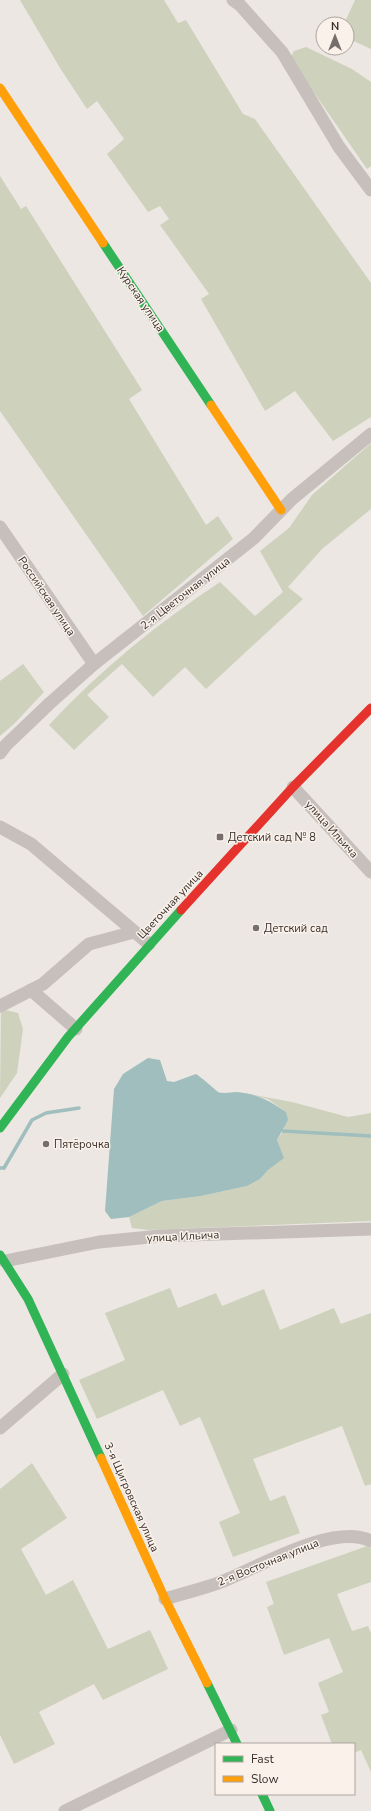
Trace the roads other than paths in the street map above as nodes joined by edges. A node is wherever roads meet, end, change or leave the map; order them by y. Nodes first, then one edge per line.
1 (233, 0) edge
2 (0, 88) edge
3 (371, 190) edge
4 (371, 434) edge
5 (282, 510) junction
6 (0, 527) edge
7 (94, 664) junction
8 (371, 708) edge
9 (0, 753) edge
10 (293, 787) junction
11 (0, 827) edge
12 (371, 872) edge
13 (134, 932) junction
14 (149, 944) junction
15 (31, 990) junction
16 (0, 1006) edge
17 (76, 1029) junction
18 (0, 1128) edge
19 (371, 1230) edge
20 (3, 1258) edge
21 (63, 1374) junction
22 (0, 1428) edge
23 (371, 1541) edge
24 (165, 1599) junction
25 (231, 1730) junction
26 (237, 1743) edge
27 (262, 1795) edge
28 (65, 1811) edge
29 (270, 1811) edge

1 - 3 street
2 - 5 street, Курская улица
4 - 5 street, 2-я Цветочная улица
5 - 7 street, 2-я Цветочная улица
6 - 7 street, Российская улица
7 - 9 street, 2-я Цветочная улица
8 - 10 street, Цветочная улица
10 - 12 street, улица Ильича
10 - 14 street, Цветочная улица
11 - 13 street
13 - 14 street
13 - 15 street
14 - 17 street, Цветочная улица
15 - 16 street
15 - 17 street
17 - 18 street, Цветочная улица
19 - 20 street, улица Ильича
20 - 21 street, 3-я Щигровская улица
21 - 22 street
21 - 24 street, 3-я Щигровская улица
23 - 24 street, 2-я Восточная улица
24 - 25 street, 3-я Щигровская улица
25 - 26 street, 3-я Щигровская улица
25 - 28 street
27 - 29 street

